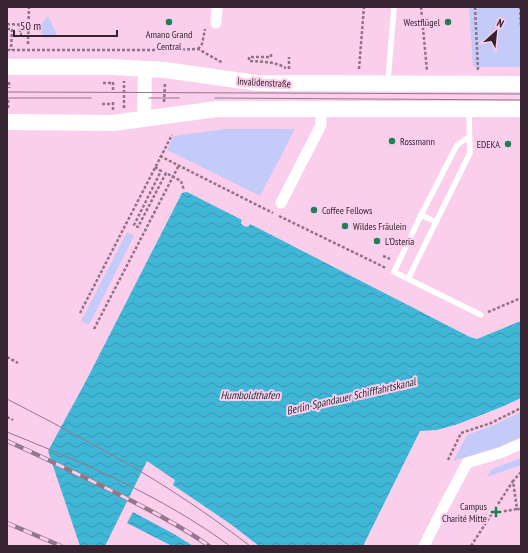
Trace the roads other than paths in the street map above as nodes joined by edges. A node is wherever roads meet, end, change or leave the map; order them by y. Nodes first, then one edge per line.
1 (217, 7) edge
2 (394, 7) edge
3 (216, 23) road end
4 (9, 67) edge
5 (145, 69) junction
6 (388, 84) junction
7 (521, 84) edge
8 (469, 109) junction
9 (322, 110) junction
10 (521, 110) edge
11 (8, 115) edge
12 (144, 119) junction
13 (469, 137) junction
14 (281, 203) dead end
15 (421, 215) junction
16 (436, 222) junction
17 (408, 279) junction
18 (481, 315) road end
19 (521, 444) edge
20 (424, 546) edge

1 - 3 street
2 - 6 lane
4 - 5 main road, Invalidenstraße
5 - 6 main road, Invalidenstraße
5 - 12 street
6 - 7 main road, Invalidenstraße
8 - 9 main road
8 - 10 main road
8 - 13 lane
9 - 12 main road
9 - 14 street
11 - 12 main road
13 - 15 lane
13 - 16 lane
15 - 16 lane
15 - 17 lane
16 - 17 lane
17 - 18 lane
19 - 20 street

